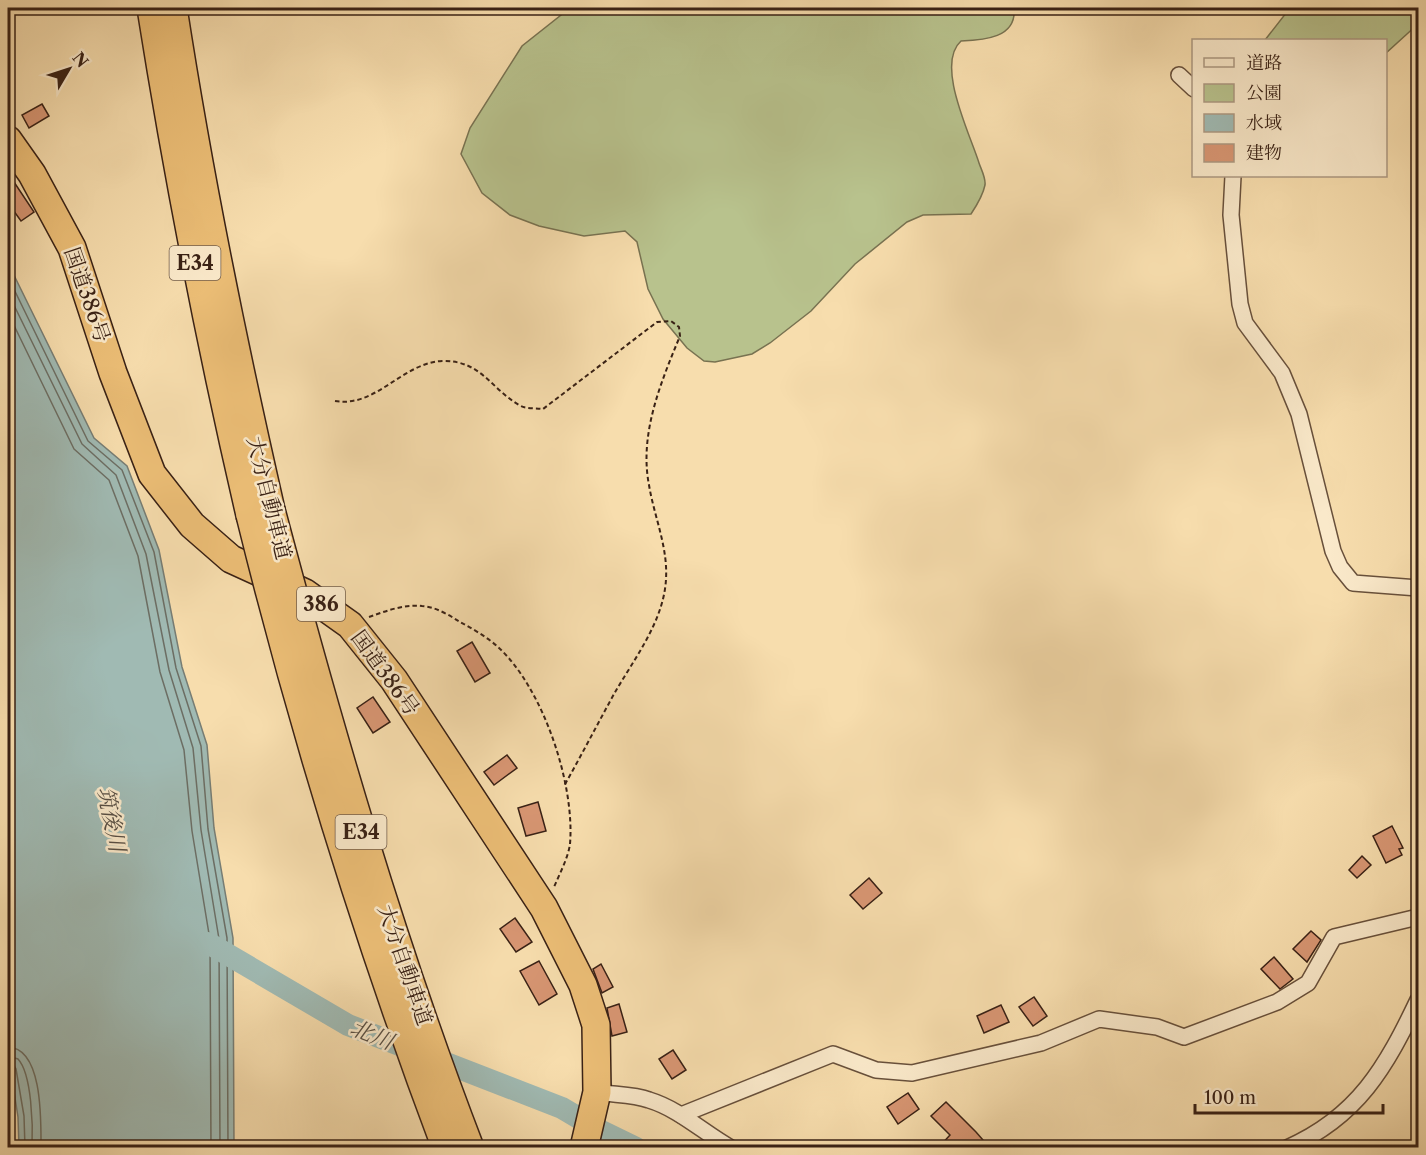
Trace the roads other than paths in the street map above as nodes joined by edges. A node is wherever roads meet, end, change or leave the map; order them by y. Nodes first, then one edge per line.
1 (151, 8) edge
2 (173, 8) edge
3 (1179, 75) dead end
4 (1192, 87) edge
5 (8, 140) edge
6 (1233, 177) edge
7 (261, 513) junction
8 (1419, 588) edge
9 (1419, 917) edge
10 (1419, 1000) edge
11 (596, 1097) junction
12 (681, 1115) junction
13 (446, 1148) edge
14 (470, 1148) edge
15 (584, 1148) edge
16 (731, 1148) edge
17 (1287, 1148) edge

1 - 7 highway, 大分自動車道 / E34
2 - 7 highway, 大分自動車道 / E34
3 - 4 street
5 - 11 highway, 国道386号 / 386
6 - 8 street
7 - 13 highway, 大分自動車道 / E34, bridge
7 - 14 highway, 大分自動車道 / E34, bridge
9 - 12 street
10 - 17 street
11 - 12 street
11 - 15 highway, 国道386号 / 386
12 - 16 street

